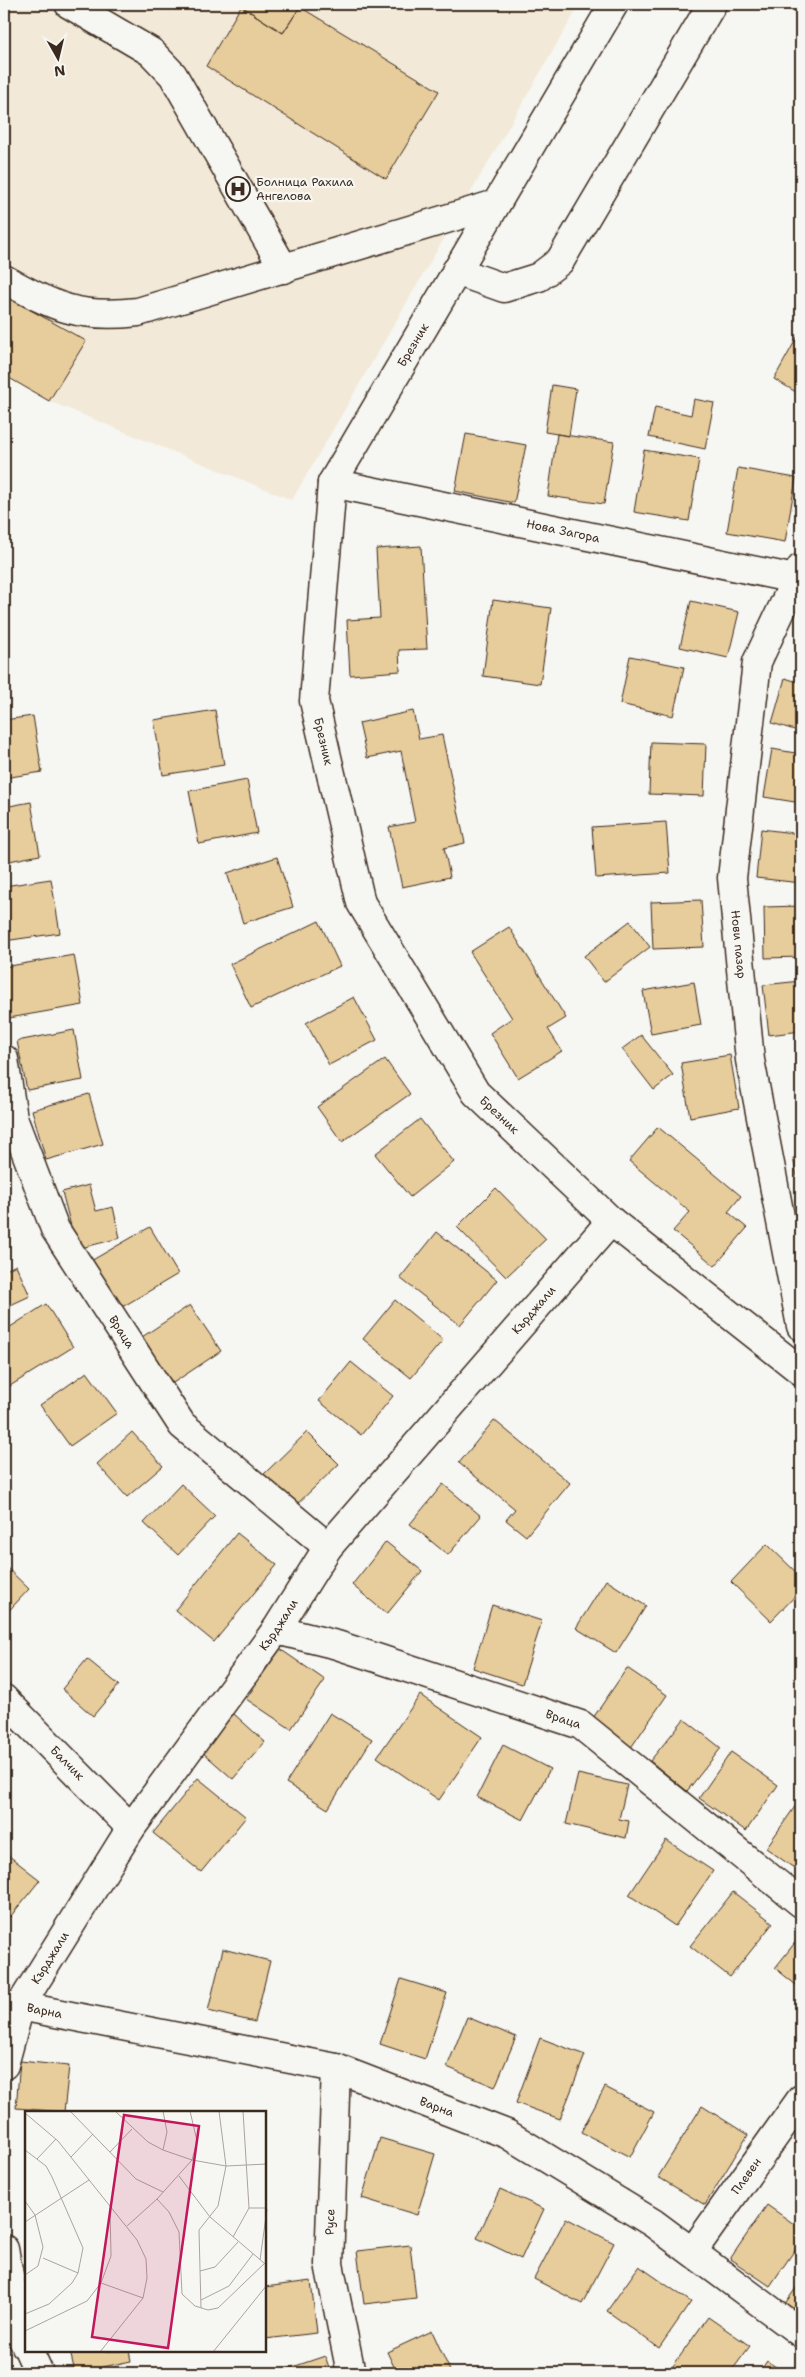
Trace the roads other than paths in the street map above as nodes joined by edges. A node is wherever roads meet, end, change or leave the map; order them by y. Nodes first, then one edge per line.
1 (69, 4) edge
2 (614, 4) edge
3 (712, 4) edge
4 (496, 204) junction
5 (284, 268) junction
6 (456, 271) junction
7 (4, 279) edge
8 (332, 483) junction
9 (798, 573) edge
10 (4, 1059) edge
11 (610, 1220) junction
12 (801, 1326) edge
13 (801, 1371) edge
14 (328, 1547) junction
15 (276, 1630) junction
16 (4, 1699) edge
17 (131, 1828) junction
18 (801, 1903) edge
19 (12, 2006) edge
20 (4, 2065) edge
21 (336, 2068) junction
22 (801, 2100) edge
23 (4, 2250) edge
24 (693, 2251) junction
25 (801, 2333) edge
26 (25, 2344) edge
27 (29, 2352) edge
28 (40, 2373) edge
29 (351, 2373) edge

1 - 5 street
2 - 4 street, Брезник
3 - 6 street
4 - 5 street
4 - 6 street, Брезник
5 - 7 street
6 - 8 street, Брезник
8 - 9 street, Нова Загора
8 - 11 street, Брезник
9 - 12 street, Нови пазар
10 - 14 street, Враца
11 - 13 street, Брезник
11 - 14 street, Кърджали
14 - 15 street, Кърджали
15 - 17 street, Кърджали
15 - 18 street, Враца
16 - 17 street, Балчик
17 - 19 street, Кърджали
19 - 20 street, Кърджали
19 - 21 street, Варна
21 - 24 street, Варна
21 - 29 street, Русе
22 - 24 street, Плевен
23 - 26 street
24 - 25 street, Варна
27 - 28 street

